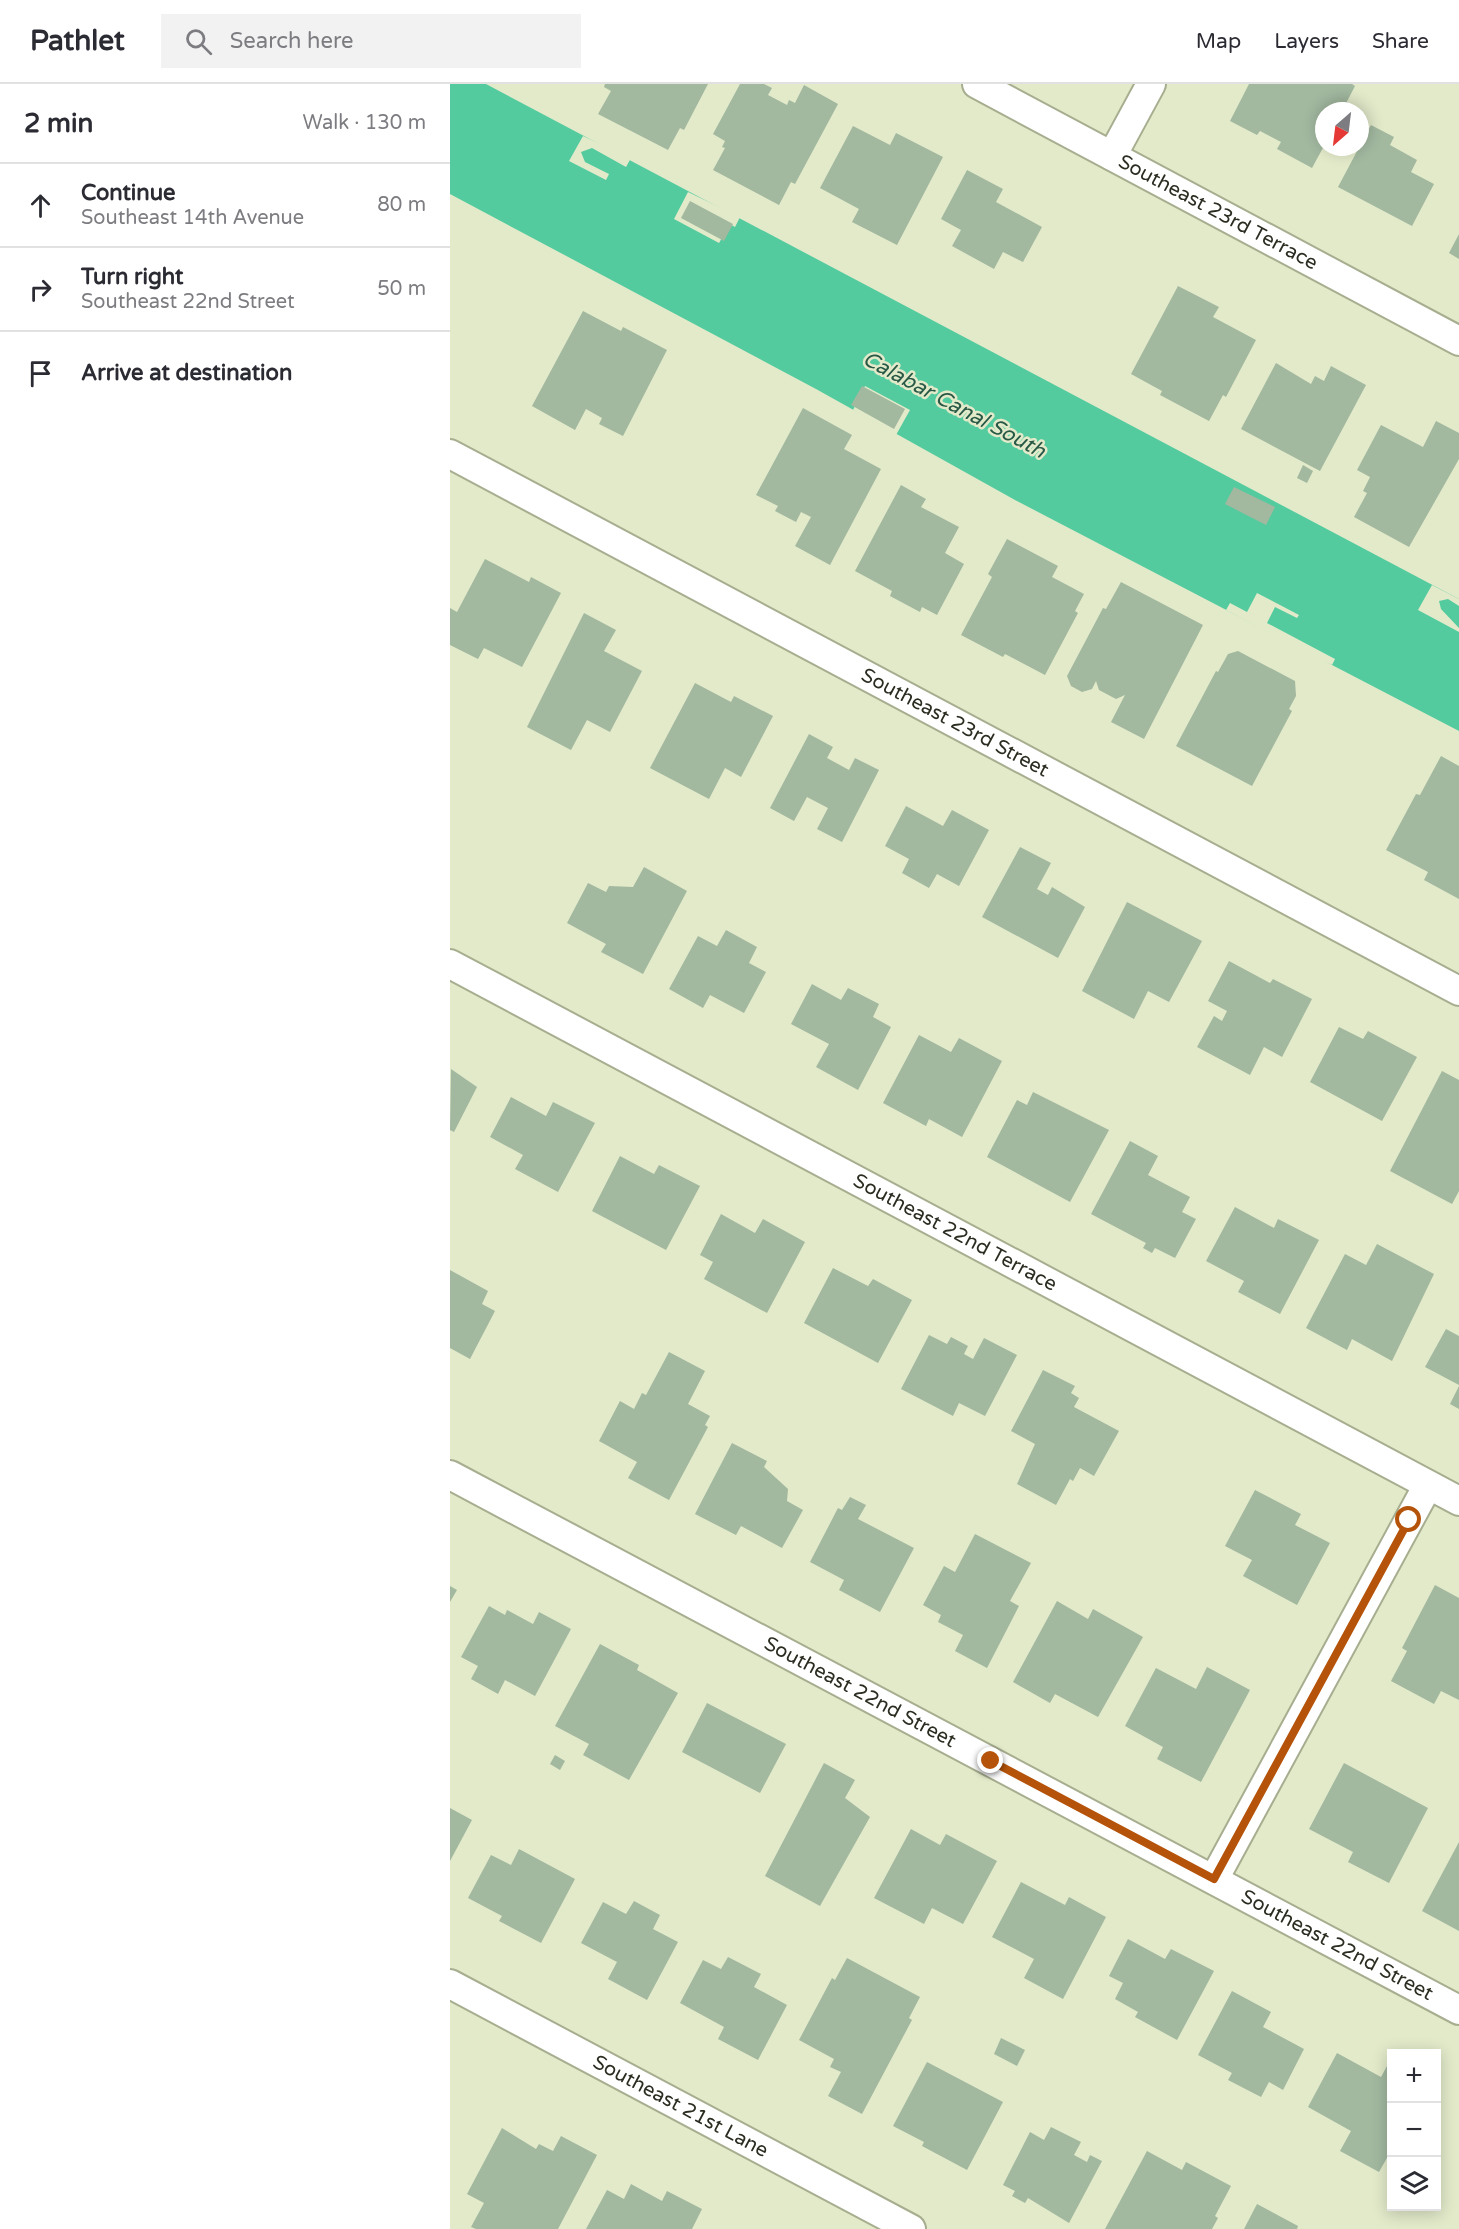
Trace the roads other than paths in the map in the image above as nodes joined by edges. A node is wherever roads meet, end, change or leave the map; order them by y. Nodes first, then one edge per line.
1 (977, 84) edge
2 (1151, 84) edge
3 (1112, 156) junction
4 (1459, 341) edge
5 (450, 454) edge
6 (450, 964) edge
7 (1459, 991) edge
8 (450, 1475) edge
9 (1428, 1485) junction
10 (1459, 1501) edge
11 (1214, 1879) junction
12 (450, 1984) edge
13 (1459, 2010) edge
14 (911, 2229) edge

1 - 3 street, Southeast 23rd Terrace
2 - 3 street
3 - 4 street, Southeast 23rd Terrace
5 - 7 street, Southeast 23rd Street
6 - 9 street, Southeast 22nd Terrace
8 - 11 street, Southeast 22nd Street
9 - 10 street, Southeast 22nd Terrace
9 - 11 street
11 - 13 street, Southeast 22nd Street
12 - 14 street, Southeast 21st Lane

